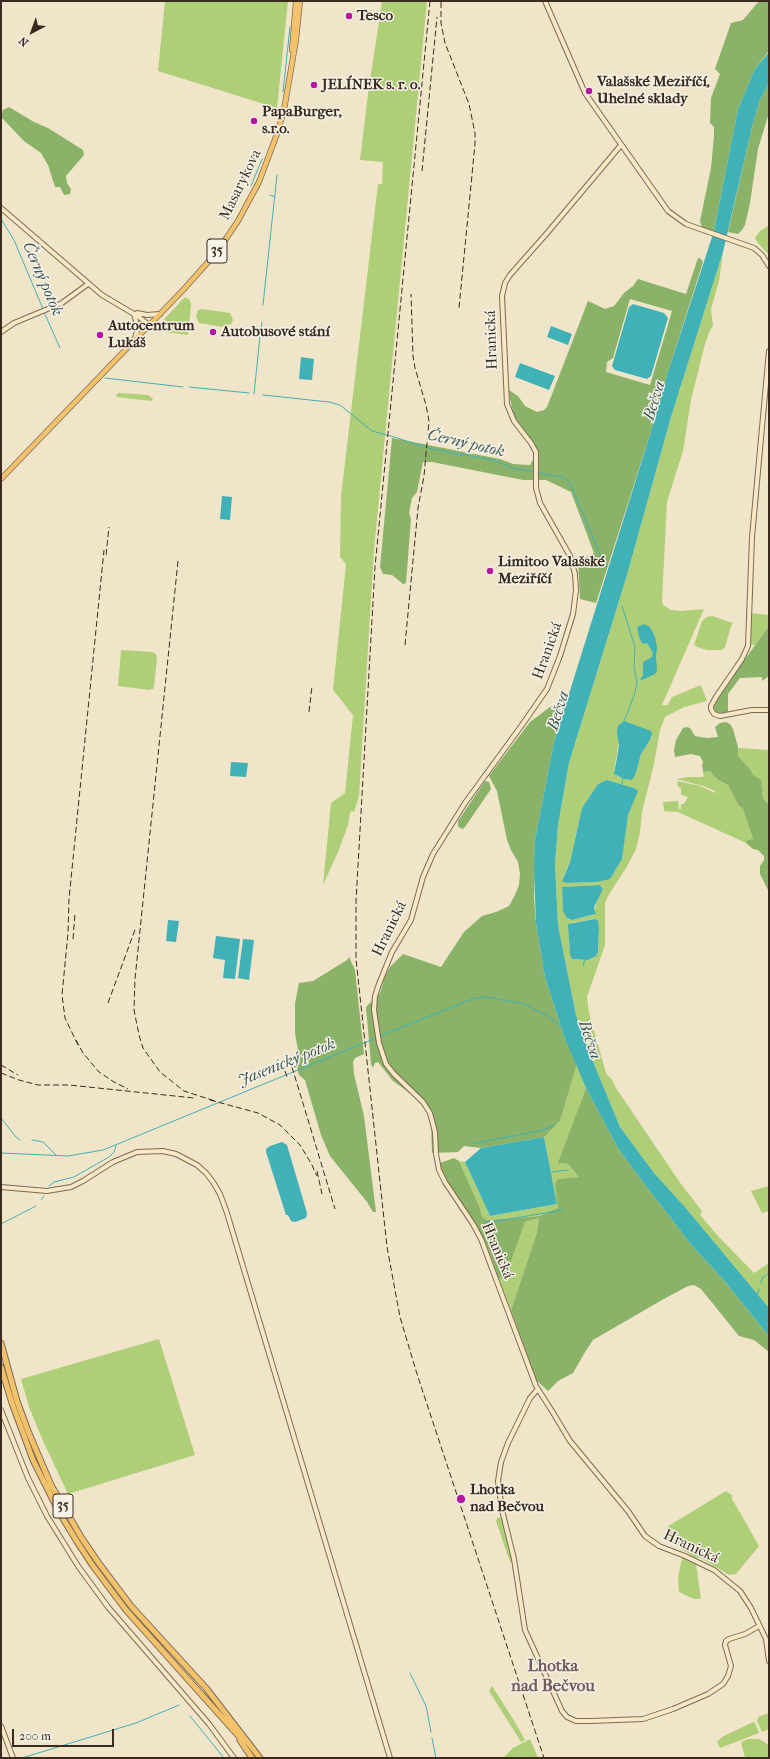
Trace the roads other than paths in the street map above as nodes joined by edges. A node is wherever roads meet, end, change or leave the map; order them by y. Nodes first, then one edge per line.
1 (296, 1) edge
2 (300, 1) edge
3 (545, 1) edge
4 (290, 73) junction
5 (621, 145) junction
6 (1, 208) edge
7 (769, 266) edge
8 (88, 284) junction
9 (132, 312) junction
10 (160, 314) junction
11 (149, 326) junction
12 (1, 332) edge
13 (134, 340) junction
14 (769, 351) edge
15 (1, 479) edge
16 (769, 710) edge
17 (1, 1188) edge
18 (1, 1343) edge
19 (1, 1368) edge
20 (538, 1389) junction
21 (1, 1410) edge
22 (759, 1626) junction
23 (769, 1661) edge
24 (221, 1716) junction
25 (1, 1726) edge
26 (13, 1758) edge
27 (234, 1758) edge
28 (252, 1758) edge
29 (259, 1758) edge
30 (390, 1758) edge

1 - 4 main road, Masarykova / 35
2 - 4 main road, Masarykova / 35
3 - 5 street
4 - 10 main road, Masarykova / 35
5 - 7 street
5 - 20 street, Hranická
6 - 8 street
8 - 9 street
8 - 12 street
9 - 10 street
9 - 11 street
9 - 13 street
10 - 11 main road, Masarykova / 35
11 - 13 main road, 35
13 - 15 main road, 35
14 - 16 street
17 - 30 street
18 - 29 highway, 35
19 - 24 highway, 35
20 - 22 street, Hranická
20 - 22 street
21 - 27 street
22 - 23 street, Hranická
24 - 28 highway, 35
24 - 29 highway, 35
25 - 26 street

